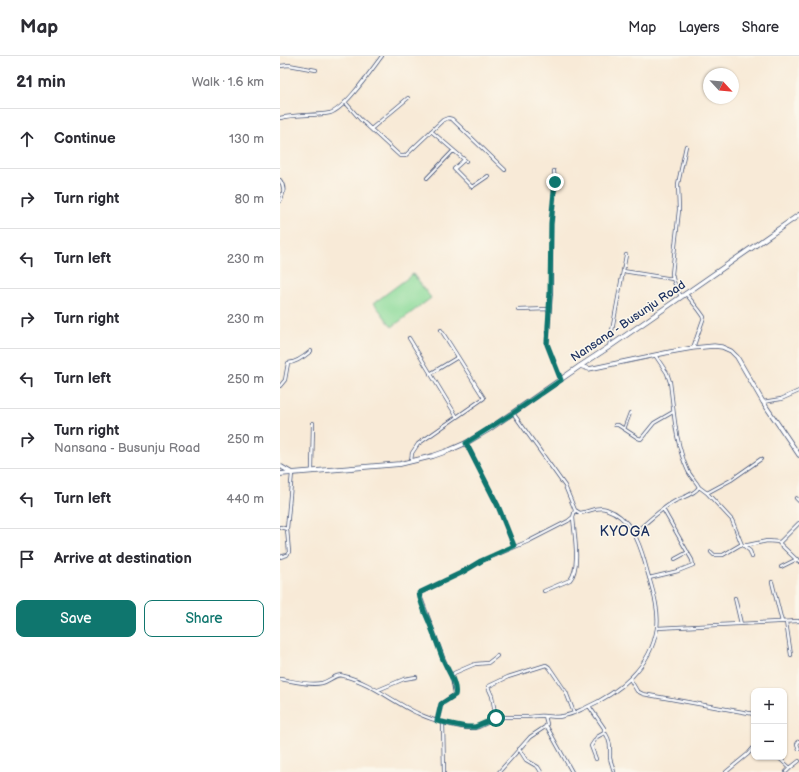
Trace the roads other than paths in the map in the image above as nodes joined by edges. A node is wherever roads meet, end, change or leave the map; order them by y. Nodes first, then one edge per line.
1 (382, 56) edge
2 (280, 66) edge
3 (316, 70) dead end
4 (408, 98) dead end
5 (345, 102) junction
6 (280, 118) edge
7 (371, 129) junction
8 (431, 131) junction
9 (686, 146) dead end
10 (453, 151) junction
11 (505, 170) dead end
12 (554, 170) dead end
13 (488, 176) dead end
14 (427, 178) dead end
15 (280, 180) edge
16 (280, 201) edge
17 (799, 215) edge
18 (626, 255) dead end
19 (623, 271) junction
20 (673, 279) junction
21 (686, 294) junction
22 (681, 297) junction
23 (549, 309) junction
24 (518, 310) dead end
25 (441, 330) dead end
26 (409, 338) dead end
27 (609, 347) junction
28 (692, 348) junction
29 (311, 350) dead end
30 (654, 355) junction
31 (458, 357) junction
32 (580, 366) junction
33 (430, 374) junction
34 (561, 380) junction
35 (280, 386) edge
36 (799, 390) edge
37 (763, 402) junction
38 (673, 412) junction
39 (513, 413) junction
40 (630, 413) dead end
41 (457, 417) junction
42 (313, 423) dead end
43 (615, 425) dead end
44 (624, 430) junction
45 (466, 443) junction
46 (799, 455) edge
47 (761, 459) dead end
48 (411, 462) junction
49 (280, 466) edge
50 (312, 471) junction
51 (292, 473) junction
52 (280, 474) edge
53 (699, 487) junction
54 (707, 493) junction
55 (796, 498) dead end
56 (799, 501) edge
57 (663, 509) junction
58 (575, 510) junction
59 (573, 517) junction
60 (799, 523) edge
61 (280, 527) edge
62 (287, 529) junction
63 (634, 533) junction
64 (778, 542) junction
65 (743, 545) junction
66 (514, 546) junction
67 (688, 552) junction
68 (710, 552) dead end
69 (280, 557) edge
70 (752, 557) dead end
71 (675, 559) dead end
72 (798, 560) edge
73 (781, 567) dead end
74 (648, 578) junction
75 (772, 582) dead end
76 (544, 591) dead end
77 (735, 598) dead end
78 (799, 621) edge
79 (782, 622) junction
80 (786, 622) junction
81 (741, 624) junction
82 (656, 628) junction
83 (791, 655) dead end
84 (497, 656) dead end
85 (452, 676) junction
86 (416, 677) dead end
87 (280, 679) edge
88 (630, 679) junction
89 (377, 690) junction
90 (590, 706) junction
91 (574, 713) junction
92 (751, 713) edge
93 (544, 716) junction
94 (496, 718) junction
95 (437, 721) junction
96 (443, 722) junction
97 (546, 725) junction
98 (604, 733) junction
99 (799, 741) edge
100 (519, 749) junction
101 (799, 749) edge
102 (751, 750) edge
103 (596, 760) dead end
104 (781, 760) edge
105 (799, 761) edge
106 (790, 768) junction
107 (444, 772) edge
108 (499, 772) edge
109 (541, 772) edge
110 (572, 772) edge
111 (614, 772) edge
112 (726, 772) edge
113 (786, 772) edge

1 - 5 street
2 - 3 street
4 - 7 street
5 - 6 street
5 - 7 street
7 - 8 street
8 - 10 street
8 - 11 street
9 - 20 street
10 - 13 street
10 - 14 street
12 - 23 street
15 - 16 street
17 - 21 main road, Nansana - Busunju Road
18 - 19 street
19 - 20 street
19 - 27 street
20 - 22 street
21 - 22 main road, Nansana - Busunju Road
21 - 28 street
22 - 27 main road, Nansana - Busunju Road
23 - 24 street
23 - 34 street
25 - 31 street
26 - 33 street
27 - 32 main road, Nansana - Busunju Road
28 - 30 street
28 - 37 street
29 - 35 street
30 - 32 street
30 - 38 street
31 - 33 street
31 - 41 street
32 - 34 main road, Nansana - Busunju Road
33 - 41 street
34 - 39 main road, Nansana - Busunju Road
36 - 37 street
37 - 46 street
38 - 44 street
38 - 53 street
39 - 45 main road, Nansana - Busunju Road
39 - 58 street
40 - 44 street
41 - 48 street
42 - 50 street
43 - 44 street
45 - 48 main road, Nansana - Busunju Road
45 - 66 street
47 - 54 street
48 - 50 main road, Nansana - Busunju Road
49 - 51 street
50 - 51 main road, Nansana - Busunju Road
51 - 52 main road, Nansana - Busunju Road
51 - 62 street
53 - 54 street
53 - 57 street
54 - 65 street
55 - 56 street
57 - 63 street
57 - 67 street
58 - 59 street
58 - 63 street
59 - 66 street
59 - 76 street
60 - 64 street
61 - 62 street
62 - 69 street
63 - 74 street
64 - 65 street
64 - 72 street
65 - 68 street
65 - 70 street
66 - 85 street
67 - 71 street
67 - 74 street
72 - 73 street
74 - 82 street
75 - 79 street
77 - 81 street
78 - 80 street
79 - 80 street
79 - 81 street
80 - 83 street
81 - 82 street
82 - 88 street
84 - 85 street
85 - 95 street
86 - 89 street
87 - 89 street
88 - 90 street
88 - 92 street
89 - 95 street
90 - 91 street
90 - 98 street
91 - 93 street
91 - 94 street
93 - 94 street
93 - 97 street
94 - 96 street
95 - 96 street
96 - 107 street
97 - 100 street
97 - 110 street
98 - 103 street
98 - 111 street
99 - 101 street
100 - 108 street
100 - 109 street
102 - 112 street
104 - 106 street
105 - 106 street
106 - 113 street

